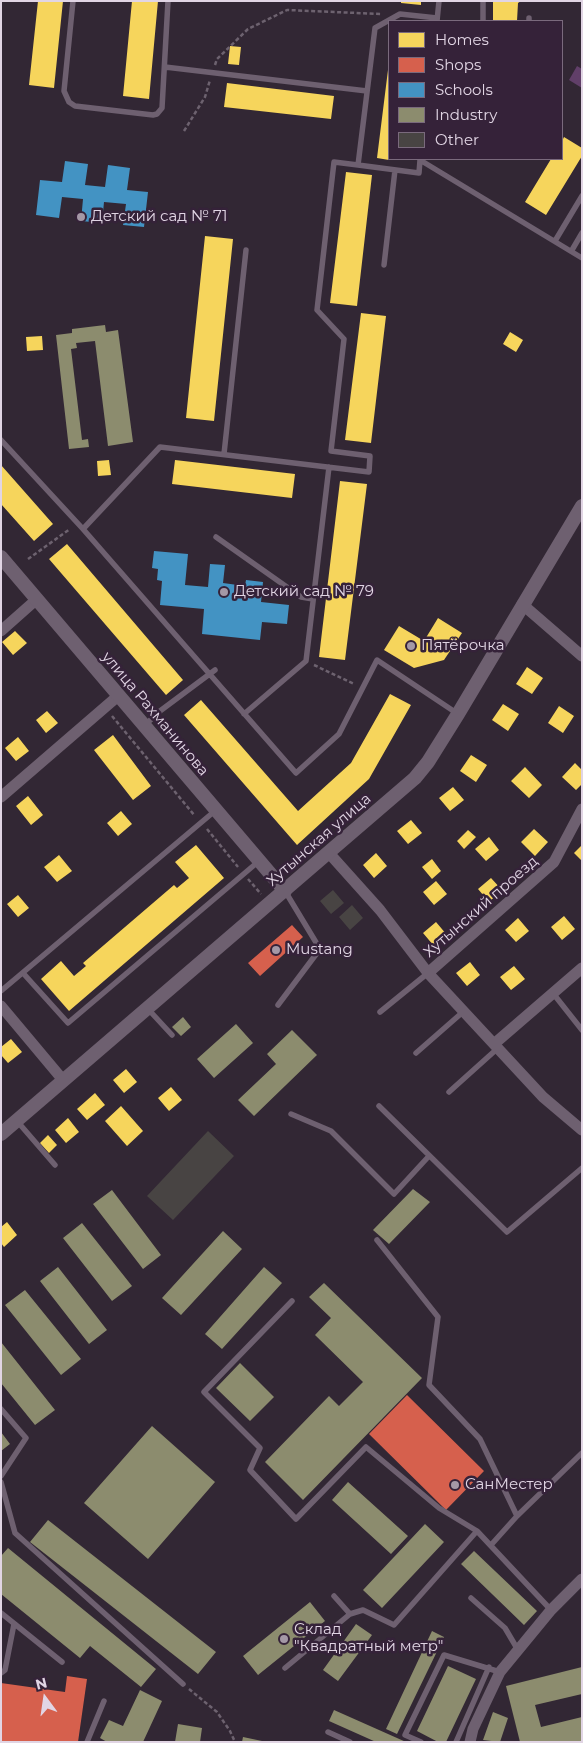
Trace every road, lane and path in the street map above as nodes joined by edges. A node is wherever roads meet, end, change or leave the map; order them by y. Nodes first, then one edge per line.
1 (73, 1) edge
2 (168, 1) edge
3 (439, 1) edge
4 (483, 1) edge
5 (400, 14) junction
6 (389, 20) edge
7 (437, 20) edge
8 (483, 20) edge
9 (388, 21) edge
10 (165, 67) junction
11 (212, 73) junction
12 (367, 91) junction
13 (184, 131) dead end
14 (420, 160) edge
15 (358, 165) junction
16 (395, 170) junction
17 (582, 196) edge
18 (582, 233) edge
19 (555, 241) junction
20 (246, 250) dead end
21 (572, 250) junction
22 (582, 258) edge
23 (384, 265) dead end
24 (1, 440) edge
25 (224, 454) junction
26 (329, 467) junction
27 (582, 506) edge
28 (78, 524) junction
29 (83, 529) junction
30 (216, 537) dead end
31 (1, 557) edge
32 (28, 559) dead end
33 (36, 599) junction
34 (314, 599) junction
35 (522, 604) junction
36 (1, 631) edge
37 (582, 656) edge
38 (306, 661) junction
39 (215, 670) dead end
40 (210, 675) junction
41 (363, 688) junction
42 (118, 696) junction
43 (104, 708) junction
44 (244, 714) junction
45 (458, 714) junction
46 (144, 726) junction
47 (1, 797) edge
48 (582, 809) edge
49 (216, 810) junction
50 (201, 823) junction
51 (328, 852) junction
52 (259, 861) junction
53 (244, 874) junction
54 (285, 891) junction
55 (260, 893) dead end
56 (582, 968) edge
57 (23, 973) junction
58 (428, 973) junction
59 (1, 992) edge
60 (552, 992) junction
61 (278, 1005) dead end
62 (1, 1006) edge
63 (148, 1008) junction
64 (464, 1011) junction
65 (380, 1012) dead end
66 (582, 1030) edge
67 (172, 1035) dead end
68 (496, 1046) junction
69 (416, 1053) dead end
70 (63, 1080) junction
71 (449, 1092) dead end
72 (379, 1106) dead end
73 (291, 1114) dead end
74 (17, 1120) junction
75 (581, 1127) edge
76 (1, 1134) edge
77 (429, 1156) junction
78 (55, 1165) dead end
79 (582, 1168) edge
80 (377, 1240) dead end
81 (292, 1301) dead end
82 (1, 1409) edge
83 (582, 1453) edge
84 (1, 1476) edge
85 (1, 1482) edge
86 (517, 1516) junction
87 (477, 1531) junction
88 (490, 1545) junction
89 (582, 1579) edge
90 (334, 1596) dead end
91 (471, 1598) dead end
92 (551, 1610) junction
93 (1, 1613) edge
94 (350, 1614) junction
95 (14, 1624) junction
96 (518, 1650) junction
97 (62, 1662) dead end
98 (284, 1668) dead end
99 (494, 1670) junction
100 (1, 1672) edge
101 (183, 1684) joint
102 (104, 1701) dead end
103 (328, 1732) dead end
104 (86, 1742) edge
105 (236, 1742) edge
106 (350, 1742) edge
107 (420, 1742) edge
108 (456, 1742) edge
109 (470, 1742) edge

1 - 10 lane
2 - 10 lane
3 - 7 lane
4 - 8 lane
5 - 6 lane
5 - 7 lane
5 - 11 path
9 - 12 lane
10 - 11 lane
11 - 12 lane
11 - 13 path
12 - 15 lane
14 - 16 lane
14 - 19 lane
15 - 16 lane
15 - 26 lane
16 - 23 lane
17 - 19 lane
18 - 21 lane
19 - 21 lane
20 - 25 lane
21 - 22 lane
24 - 28 lane
25 - 26 lane
25 - 29 lane
26 - 34 lane
27 - 35 street, Хутынская улица
28 - 29 lane
28 - 32 path
29 - 40 lane
30 - 34 lane
31 - 33 street, улица Рахманинова
33 - 36 street
33 - 42 street, улица Рахманинова
34 - 38 lane
35 - 37 street
35 - 45 street, Хутынская улица
38 - 41 path
38 - 44 lane
39 - 40 lane
40 - 44 lane
40 - 46 lane
41 - 44 lane
41 - 45 lane
42 - 43 street
42 - 46 street, улица Рахманинова
43 - 47 street
43 - 50 path
45 - 51 street, Хутынская улица
46 - 49 street, улица Рахманинова
48 - 58 street, Хутынский проезд
49 - 50 lane
49 - 52 street, улица Рахманинова
50 - 53 path
50 - 57 lane
51 - 54 street, Хутынская улица
51 - 58 street, Хутынский проезд
52 - 53 lane
52 - 54 street, улица Рахманинова
53 - 55 path
53 - 57 lane
54 - 61 lane
54 - 63 street, Хутынская улица
56 - 60 street
57 - 59 lane
58 - 64 street, Хутынский проезд
58 - 65 lane
60 - 66 lane
60 - 68 street
62 - 70 street
63 - 67 lane
63 - 70 street, Хутынская улица
64 - 68 street, Хутынский проезд
64 - 69 lane
68 - 71 lane
68 - 75 street, Хутынский проезд
70 - 74 street, Хутынская улица
72 - 77 lane
73 - 77 lane
74 - 76 street, Хутынская улица
74 - 78 lane
77 - 79 lane
80 - 86 lane
81 - 87 lane
82 - 84 lane
83 - 86 lane
85 - 101 lane
86 - 88 lane
87 - 88 lane
87 - 94 lane
88 - 92 lane
89 - 92 street
90 - 94 lane
91 - 96 lane
92 - 96 street
93 - 95 lane
94 - 98 lane
95 - 97 lane
95 - 100 lane
96 - 99 street
99 - 107 lane
99 - 108 lane
99 - 109 street
101 - 105 path
102 - 104 lane
103 - 106 lane

